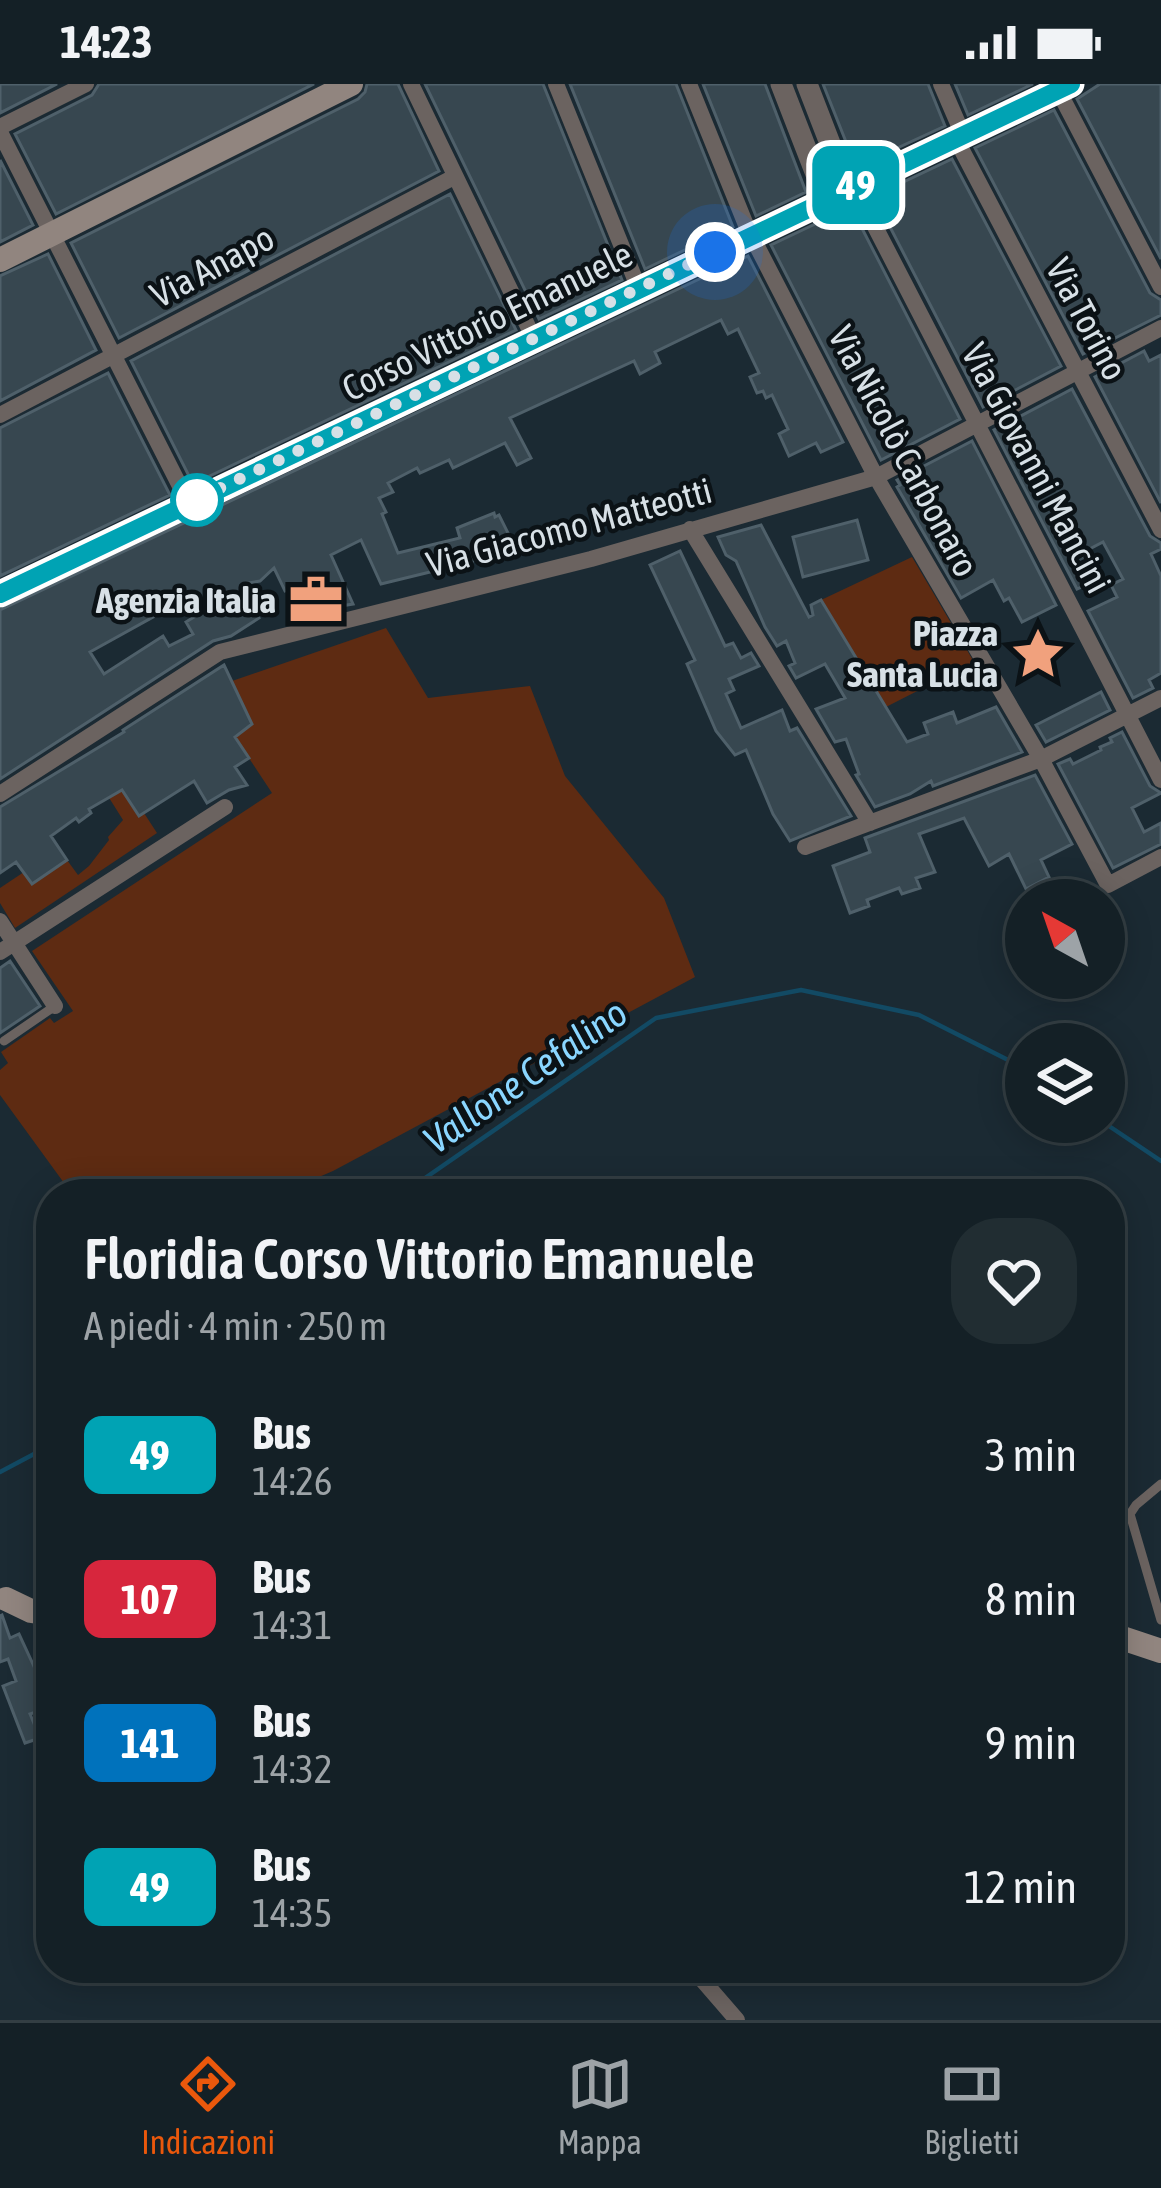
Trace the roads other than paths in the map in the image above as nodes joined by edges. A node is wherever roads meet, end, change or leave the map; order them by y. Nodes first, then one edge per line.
1 (86, 84) edge
2 (351, 84) edge
3 (411, 84) edge
4 (556, 84) edge
5 (689, 84) edge
6 (781, 84) edge
7 (807, 84) edge
8 (941, 84) edge
9 (1064, 87) edge
10 (0, 129) edge
11 (959, 137) junction
12 (454, 177) junction
13 (843, 192) junction
14 (52, 234) junction
15 (754, 234) junction
16 (0, 260) edge
17 (1161, 287) edge
18 (639, 289) junction
19 (1161, 328) edge
20 (534, 339) junction
21 (113, 356) junction
22 (1078, 372) junction
23 (0, 415) edge
24 (977, 424) junction
25 (875, 477) junction
26 (189, 503) junction
27 (691, 530) junction
28 (1161, 530) edge
29 (0, 594) edge
30 (1161, 698) edge
31 (1128, 715) junction
32 (1042, 759) junction
33 (1161, 780) edge
34 (0, 794) edge
35 (226, 807) dead end
36 (870, 823) junction
37 (806, 847) dead end
38 (1161, 857) edge
39 (0, 921) edge
40 (7, 948) edge
41 (55, 1006) joint
42 (4, 1041) dead end
43 (1161, 1484) edge
44 (2, 1599) edge
45 (36, 1611) edge
46 (1161, 1620) edge
47 (1125, 1639) edge
48 (1161, 1651) edge
49 (705, 1983) edge
50 (737, 2020) edge

1 - 10 street
2 - 14 main road
3 - 12 street
4 - 18 street
5 - 15 street, Via Nicolò Carbonaro
6 - 13 street
7 - 13 street
8 - 11 street, Via Torino
9 - 11 main road, Corso Vittorio Emanuele
9 - 17 street
10 - 14 street
11 - 13 main road, Corso Vittorio Emanuele
11 - 22 street, Via Torino
12 - 20 street
12 - 21 street, Via Anapo
13 - 15 main road, Corso Vittorio Emanuele
13 - 24 street, Via Giovanni Mancini
14 - 16 main road
14 - 21 street
15 - 18 main road, Corso Vittorio Emanuele
15 - 25 street, Via Nicolò Carbonaro
18 - 20 main road, Corso Vittorio Emanuele
19 - 22 street, Via Giacomo Matteotti
20 - 26 main road, Corso Vittorio Emanuele
21 - 23 street, Via Anapo
21 - 26 street
22 - 24 street, Via Giacomo Matteotti
22 - 28 street, Via Torino
24 - 25 street, Via Giacomo Matteotti
24 - 31 street, Via Giovanni Mancini
25 - 27 street, Via Giacomo Matteotti
25 - 32 street, Via Nicolò Carbonaro
26 - 29 main road, Corso Vittorio Emanuele
27 - 34 street, Via Giacomo Matteotti
27 - 36 street
30 - 31 street
31 - 32 street
31 - 33 street, Via Giovanni Mancini
32 - 36 street
32 - 38 street, Via Nicolò Carbonaro
35 - 40 street
36 - 37 street
39 - 40 street
40 - 41 street
41 - 42 lane
43 - 46 lane
44 - 45 main road
47 - 48 main road
49 - 50 street

